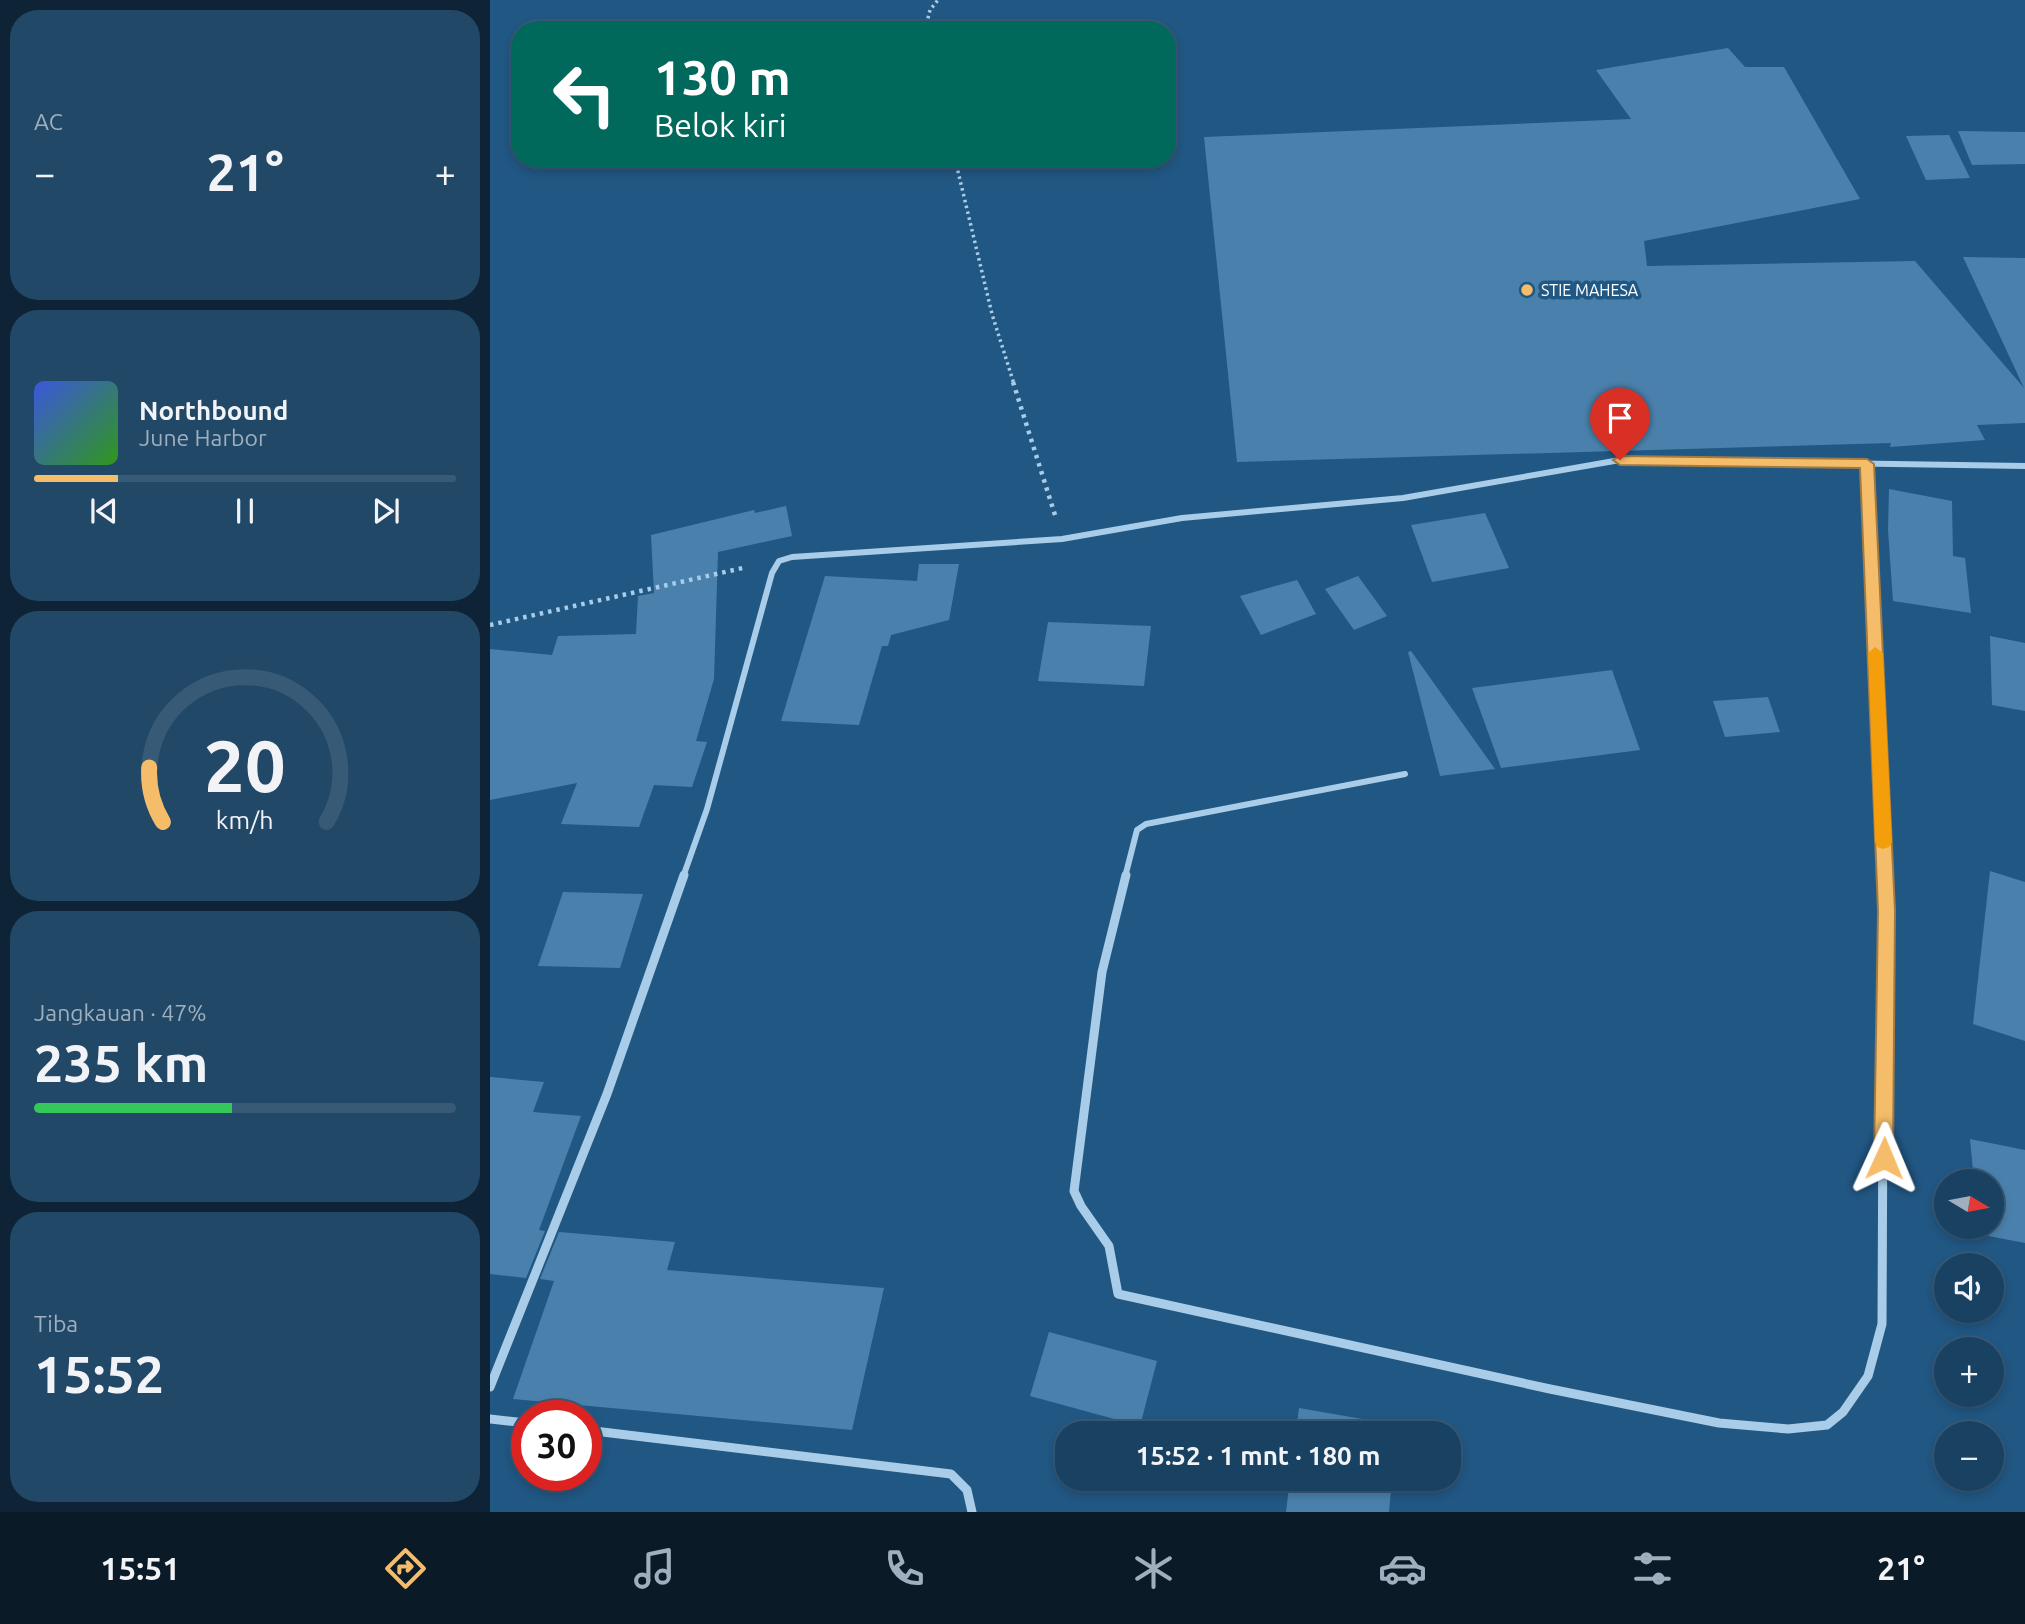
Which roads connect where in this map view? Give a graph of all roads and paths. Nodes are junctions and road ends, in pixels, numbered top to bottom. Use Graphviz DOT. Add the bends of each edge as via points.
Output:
graph roads {
  1 [pos="938,0"];
  2 [pos="927,21"];
  3 [pos="958,168"];
  4 [pos="1867,464"];
  5 [pos="2025,466"];
  6 [pos="1062,538"];
  7 [pos="779,561"];
  8 [pos="490,625"];
  9 [pos="1405,774"];
  10 [pos="490,1387"];
  11 [pos="490,1419"];
  12 [pos="511,1421"];
  13 [pos="602,1432"];
  14 [pos="972,1512"];
  1 -- 2 [label="path"];
  3 -- 6 [label="path" via="992,314"];
  4 -- 5 [label="street"];
  4 -- 6 [label="street" via="1620,460 1403,498 1195,517"];
  4 -- 9 [label="street" via="1886,911 1882,1324 1868,1376 1843,1412 1827,1425 1788,1429 1719,1423 1118,1294 1113,1286 1110,1247 1079,1206 1074,1191 1102,972 1137,830 1146,824"];
  6 -- 7 [label="street" via="792,556"];
  7 -- 8 [label="path"];
  7 -- 10 [label="street" via="707,809 644,990"];
  11 -- 12 [label="street"];
  13 -- 14 [label="street" via="951,1474 962,1480"];
}
